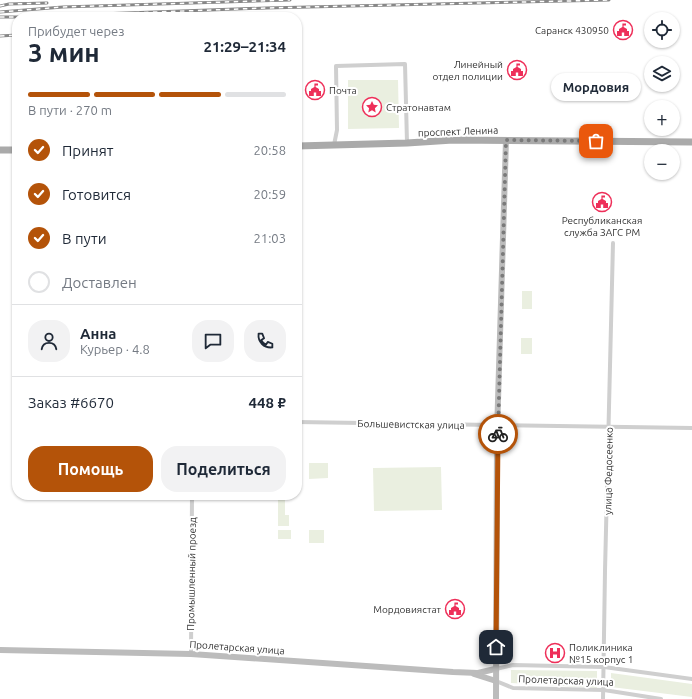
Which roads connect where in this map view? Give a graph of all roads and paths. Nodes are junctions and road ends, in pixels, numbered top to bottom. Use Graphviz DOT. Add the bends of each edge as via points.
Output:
graph roads {
  1 [pos="506,140"];
  2 [pos="692,142"];
  3 [pos="407,143"];
  4 [pos="334,145"];
  5 [pos="302,146"];
  6 [pos="0,150"];
  7 [pos="12,150"];
  8 [pos="613,244"];
  9 [pos="302,422"];
  10 [pos="498,425"];
  11 [pos="609,426"];
  12 [pos="692,428"];
  13 [pos="192,500"];
  14 [pos="0,650"];
  15 [pos="190,654"];
  16 [pos="604,667"];
  17 [pos="496,668"];
  18 [pos="473,673"];
  19 [pos="692,679"];
  20 [pos="496,681"];
  21 [pos="604,690"];
  22 [pos="496,699"];
  23 [pos="604,699"];
  24 [pos="661,699"];
  1 -- 2 [label="main road, проспект Ленина"];
  1 -- 3 [label="main road, проспект Ленина"];
  1 -- 10 [label="main road"];
  3 -- 4 [label="main road, проспект Ленина"];
  3 -- 4 [label="street" via="404,64 336,66 337,130"];
  4 -- 5 [label="main road, проспект Ленина"];
  6 -- 7 [label="main road"];
  8 -- 11 [label="street, улица Федосеенко"];
  9 -- 10 [label="street, Большевистская улица"];
  10 -- 11 [label="street, Большевистская улица"];
  10 -- 17 [label="main road"];
  11 -- 12 [label="street, Большевистская улица"];
  11 -- 16 [label="street, улица Федосеенко"];
  13 -- 15 [label="street, Промышленный проезд"];
  14 -- 15 [label="main road, Пролетарская улица"];
  15 -- 18 [label="main road, Пролетарская улица"];
  16 -- 17 [label="street, Пролетарская улица" via="513,665"];
  16 -- 19 [label="street, Пролетарская улица"];
  16 -- 21 [label="street, улица Федосеенко"];
  17 -- 18 [label="main road, Пролетарская улица"];
  17 -- 20 [label="main road"];
  18 -- 20 [label="main road, Пролетарская улица"];
  20 -- 21 [label="street, Пролетарская улица" via="513,688"];
  20 -- 22 [label="main road"];
  21 -- 23 [label="street, улица Федосеенко"];
  21 -- 24 [label="street, Пролетарская улица"];
}
